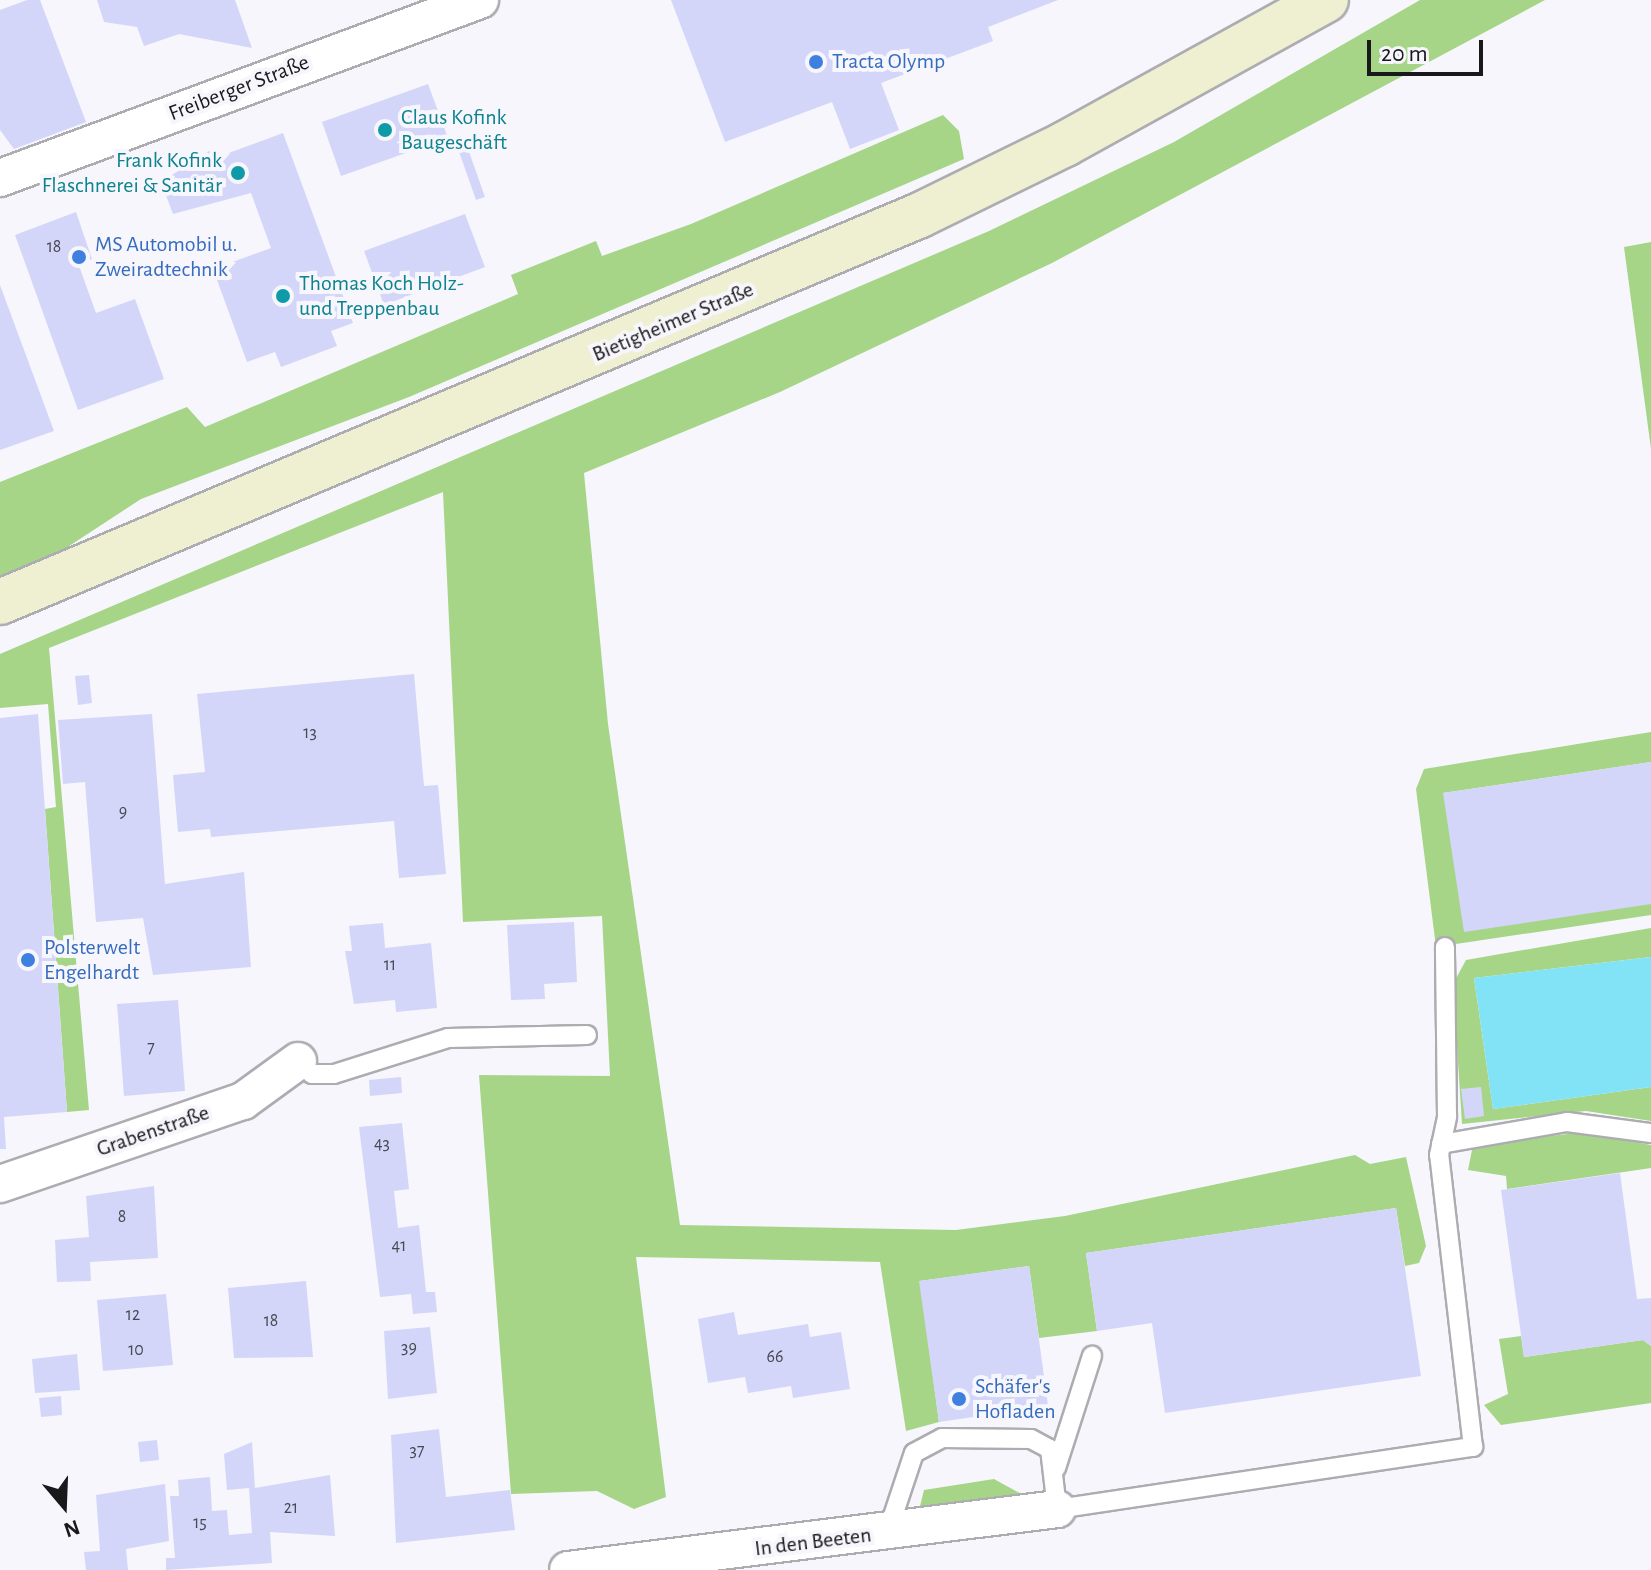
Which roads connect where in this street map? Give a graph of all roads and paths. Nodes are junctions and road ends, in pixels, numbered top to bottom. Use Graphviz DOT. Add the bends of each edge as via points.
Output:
graph roads {
  1 [pos="480,0"];
  2 [pos="1326,0"];
  3 [pos="0,178"];
  4 [pos="0,602"];
  5 [pos="1445,947"];
  6 [pos="587,1035"];
  7 [pos="298,1061"];
  8 [pos="1651,1133"];
  9 [pos="1441,1144"];
  10 [pos="0,1184"];
  11 [pos="1092,1356"];
  12 [pos="1056,1468"];
  13 [pos="1057,1509"];
  14 [pos="887,1534"];
  15 [pos="568,1570"];
  1 -- 3 [label="street, Freiberger Straße"];
  2 -- 4 [label="main road, Bietigheimer Straße" via="1065,144 918,216"];
  5 -- 9 [label="lane"];
  6 -- 7 [label="lane" via="448,1038 334,1074 312,1074"];
  7 -- 10 [label="street, Grabenstraße" via="243,1101"];
  8 -- 9 [label="lane" via="1590,1121"];
  9 -- 13 [label="lane" via="1473,1447"];
  11 -- 12 [label="lane"];
  12 -- 13 [label="lane"];
  12 -- 14 [label="lane" via="1050,1449 1031,1439 942,1438 914,1453"];
  13 -- 14 [label="street, In den Beeten"];
  14 -- 15 [label="street, In den Beeten"];
}
